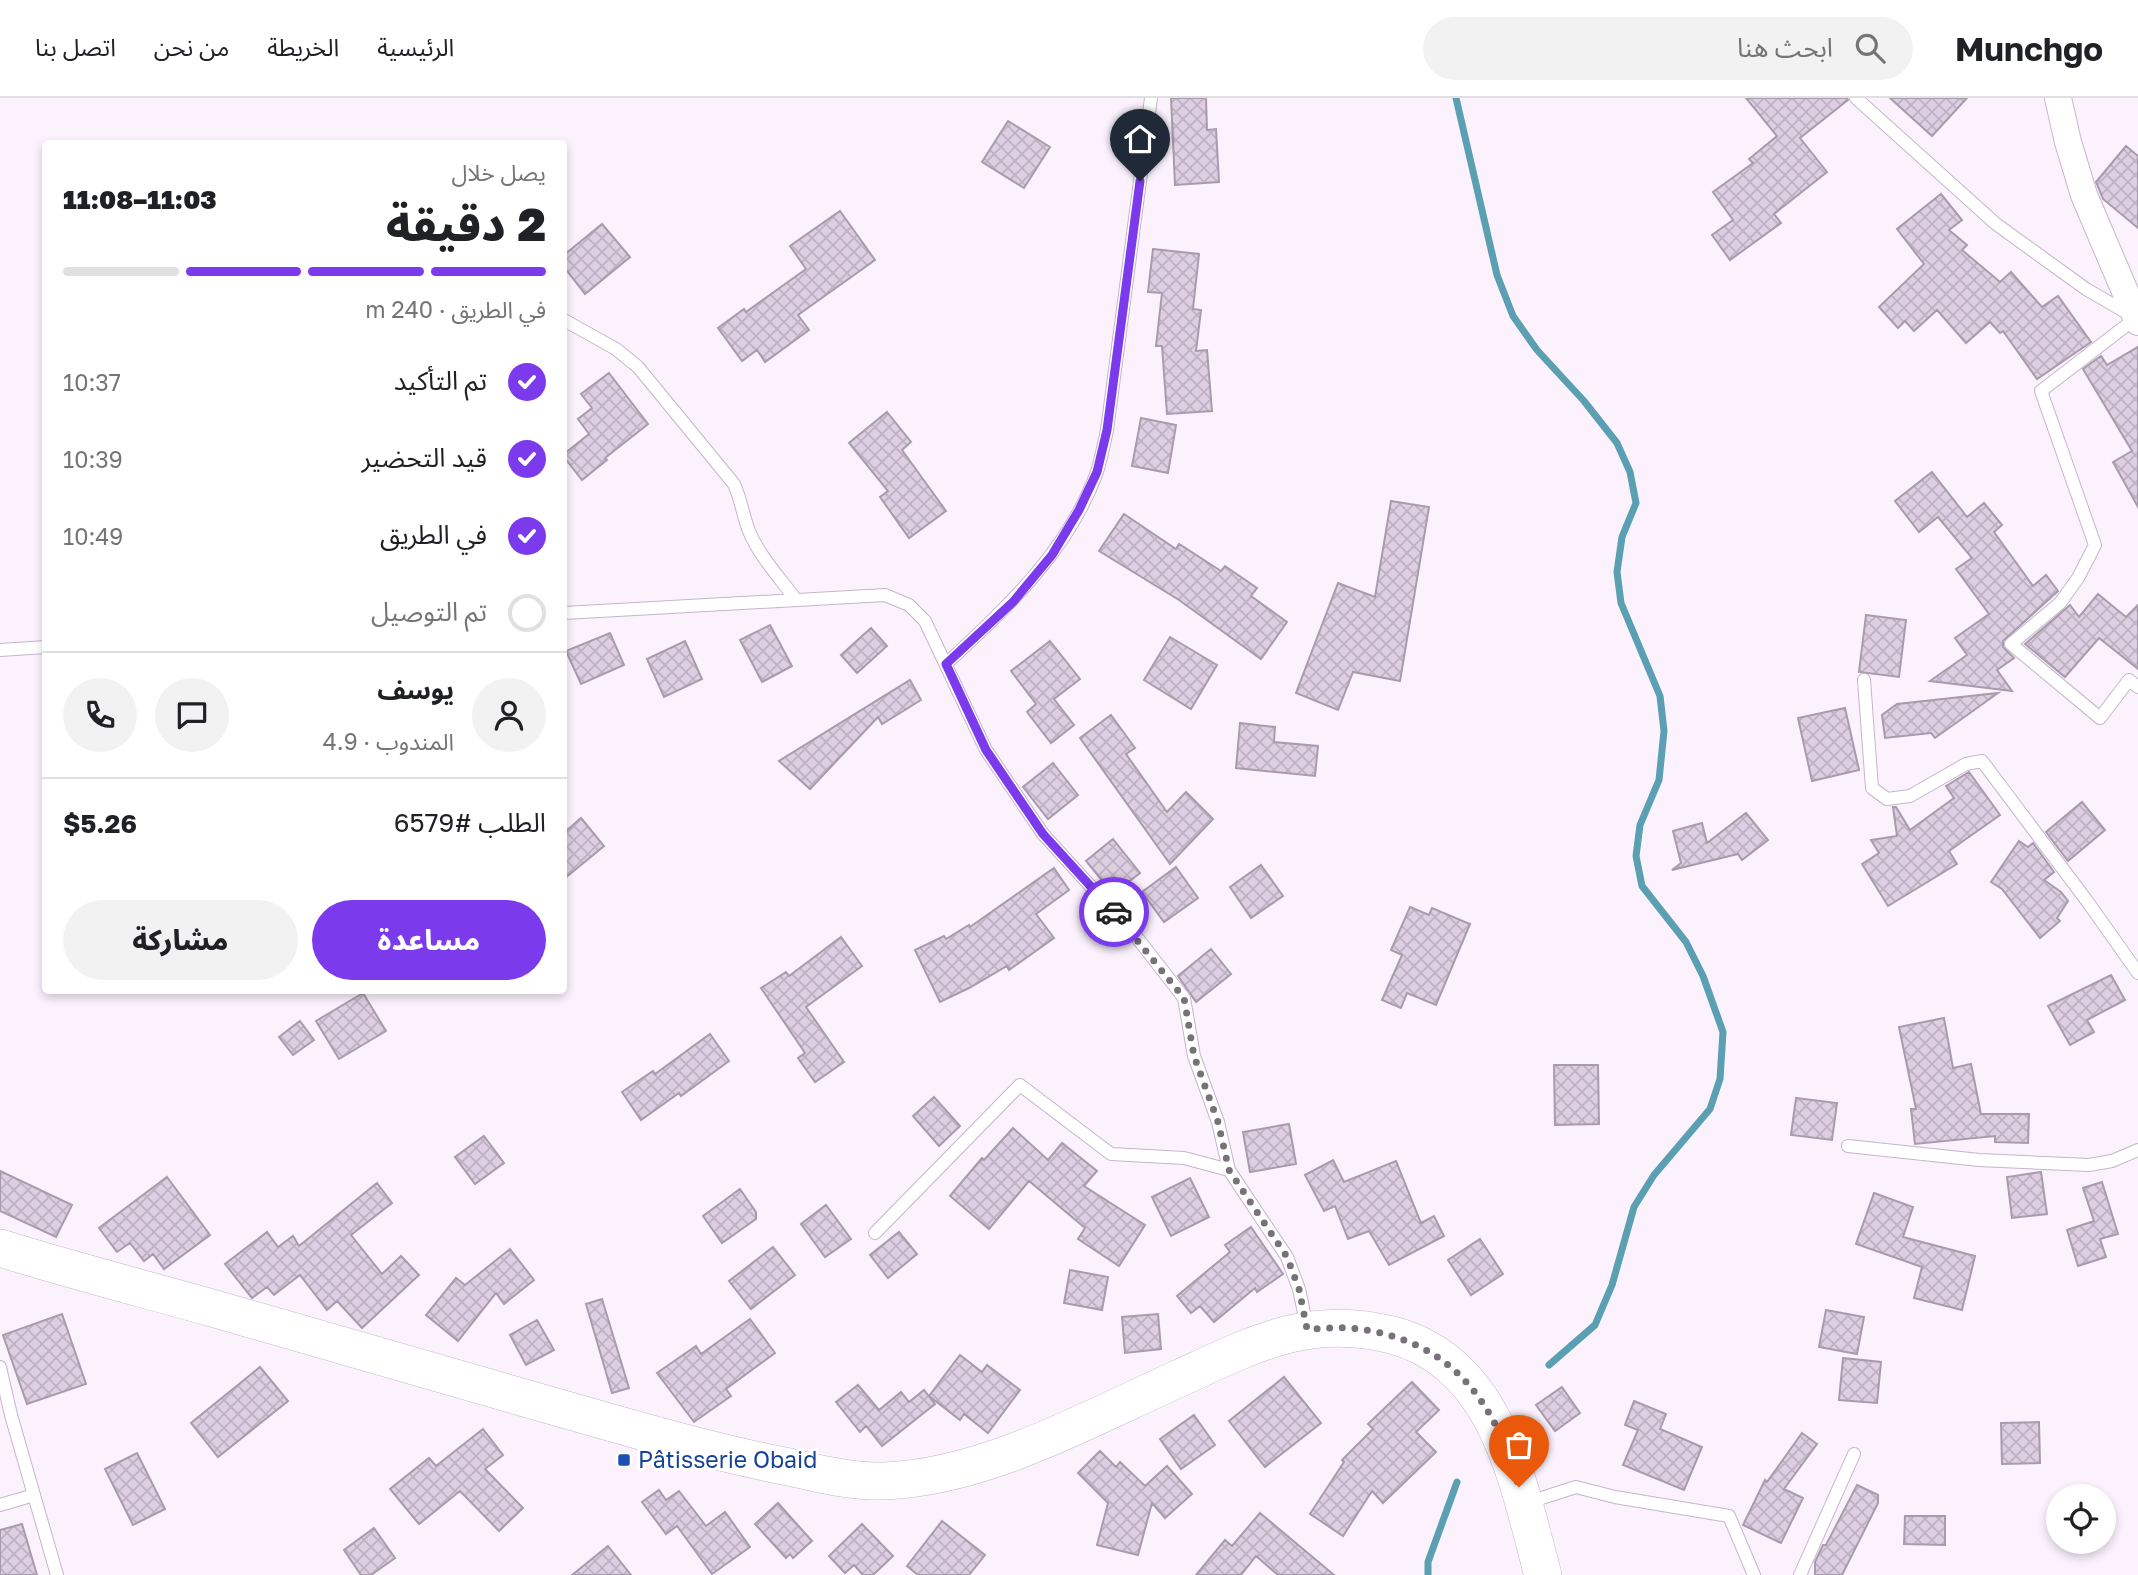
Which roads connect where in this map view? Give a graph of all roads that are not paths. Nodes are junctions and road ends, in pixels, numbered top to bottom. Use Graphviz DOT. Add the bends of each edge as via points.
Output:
graph roads {
  1 [pos="1151,98"];
  2 [pos="1856,98"];
  3 [pos="2058,98"];
  4 [pos="2137,321"];
  5 [pos="567,322"];
  6 [pos="796,600"];
  7 [pos="567,613"];
  8 [pos="42,648"];
  9 [pos="0,650"];
  10 [pos="946,664"];
  11 [pos="1864,680"];
  12 [pos="2138,687"];
  13 [pos="2138,973"];
  14 [pos="1848,1146"];
  15 [pos="2138,1150"];
  16 [pos="1229,1170"];
  17 [pos="875,1233"];
  18 [pos="0,1248"];
  19 [pos="1307,1329"];
  20 [pos="0,1367"];
  21 [pos="6,1417"];
  22 [pos="1854,1454"];
  23 [pos="34,1495"];
  24 [pos="1524,1504"];
  25 [pos="0,1505"];
  26 [pos="57,1575"];
  27 [pos="1543,1575"];
  28 [pos="1754,1575"];
  29 [pos="1800,1575"];
  1 -- 10 [label="lane" via="1107,430 1097,472 1052,555 1013,602"];
  2 -- 4 [label="lane" via="1996,224"];
  3 -- 4 [label="street" via="2084,195"];
  4 -- 12 [label="lane" via="2041,391 2095,545 2060,603 2011,644 2100,718 2129,680"];
  5 -- 6 [label="lane" via="638,367 734,484 750,531"];
  6 -- 7 [label="lane"];
  6 -- 10 [label="lane" via="884,595 897,600 925,621"];
  8 -- 9 [label="lane"];
  10 -- 16 [label="lane" via="986,750 1043,834 1135,935 1184,998 1194,1056"];
  11 -- 13 [label="lane" via="1872,788 1887,799 1910,796 1966,764 1982,761"];
  14 -- 15 [label="lane" via="1979,1160 2089,1165"];
  16 -- 17 [label="lane" via="1184,1158 1111,1154 1020,1085"];
  16 -- 19 [label="lane" via="1287,1257"];
  18 -- 19 [label="street" via="621,1426 848,1479 884,1481 971,1467 1019,1450 1252,1344"];
  19 -- 24 [label="street" via="1350,1328 1395,1336 1435,1353 1469,1382 1494,1419"];
  20 -- 21 [label="lane"];
  21 -- 23 [label="lane"];
  22 -- 29 [label="lane"];
  23 -- 25 [label="lane"];
  23 -- 26 [label="lane"];
  24 -- 27 [label="street"];
  24 -- 28 [label="lane" via="1576,1487 1730,1517"];
}
